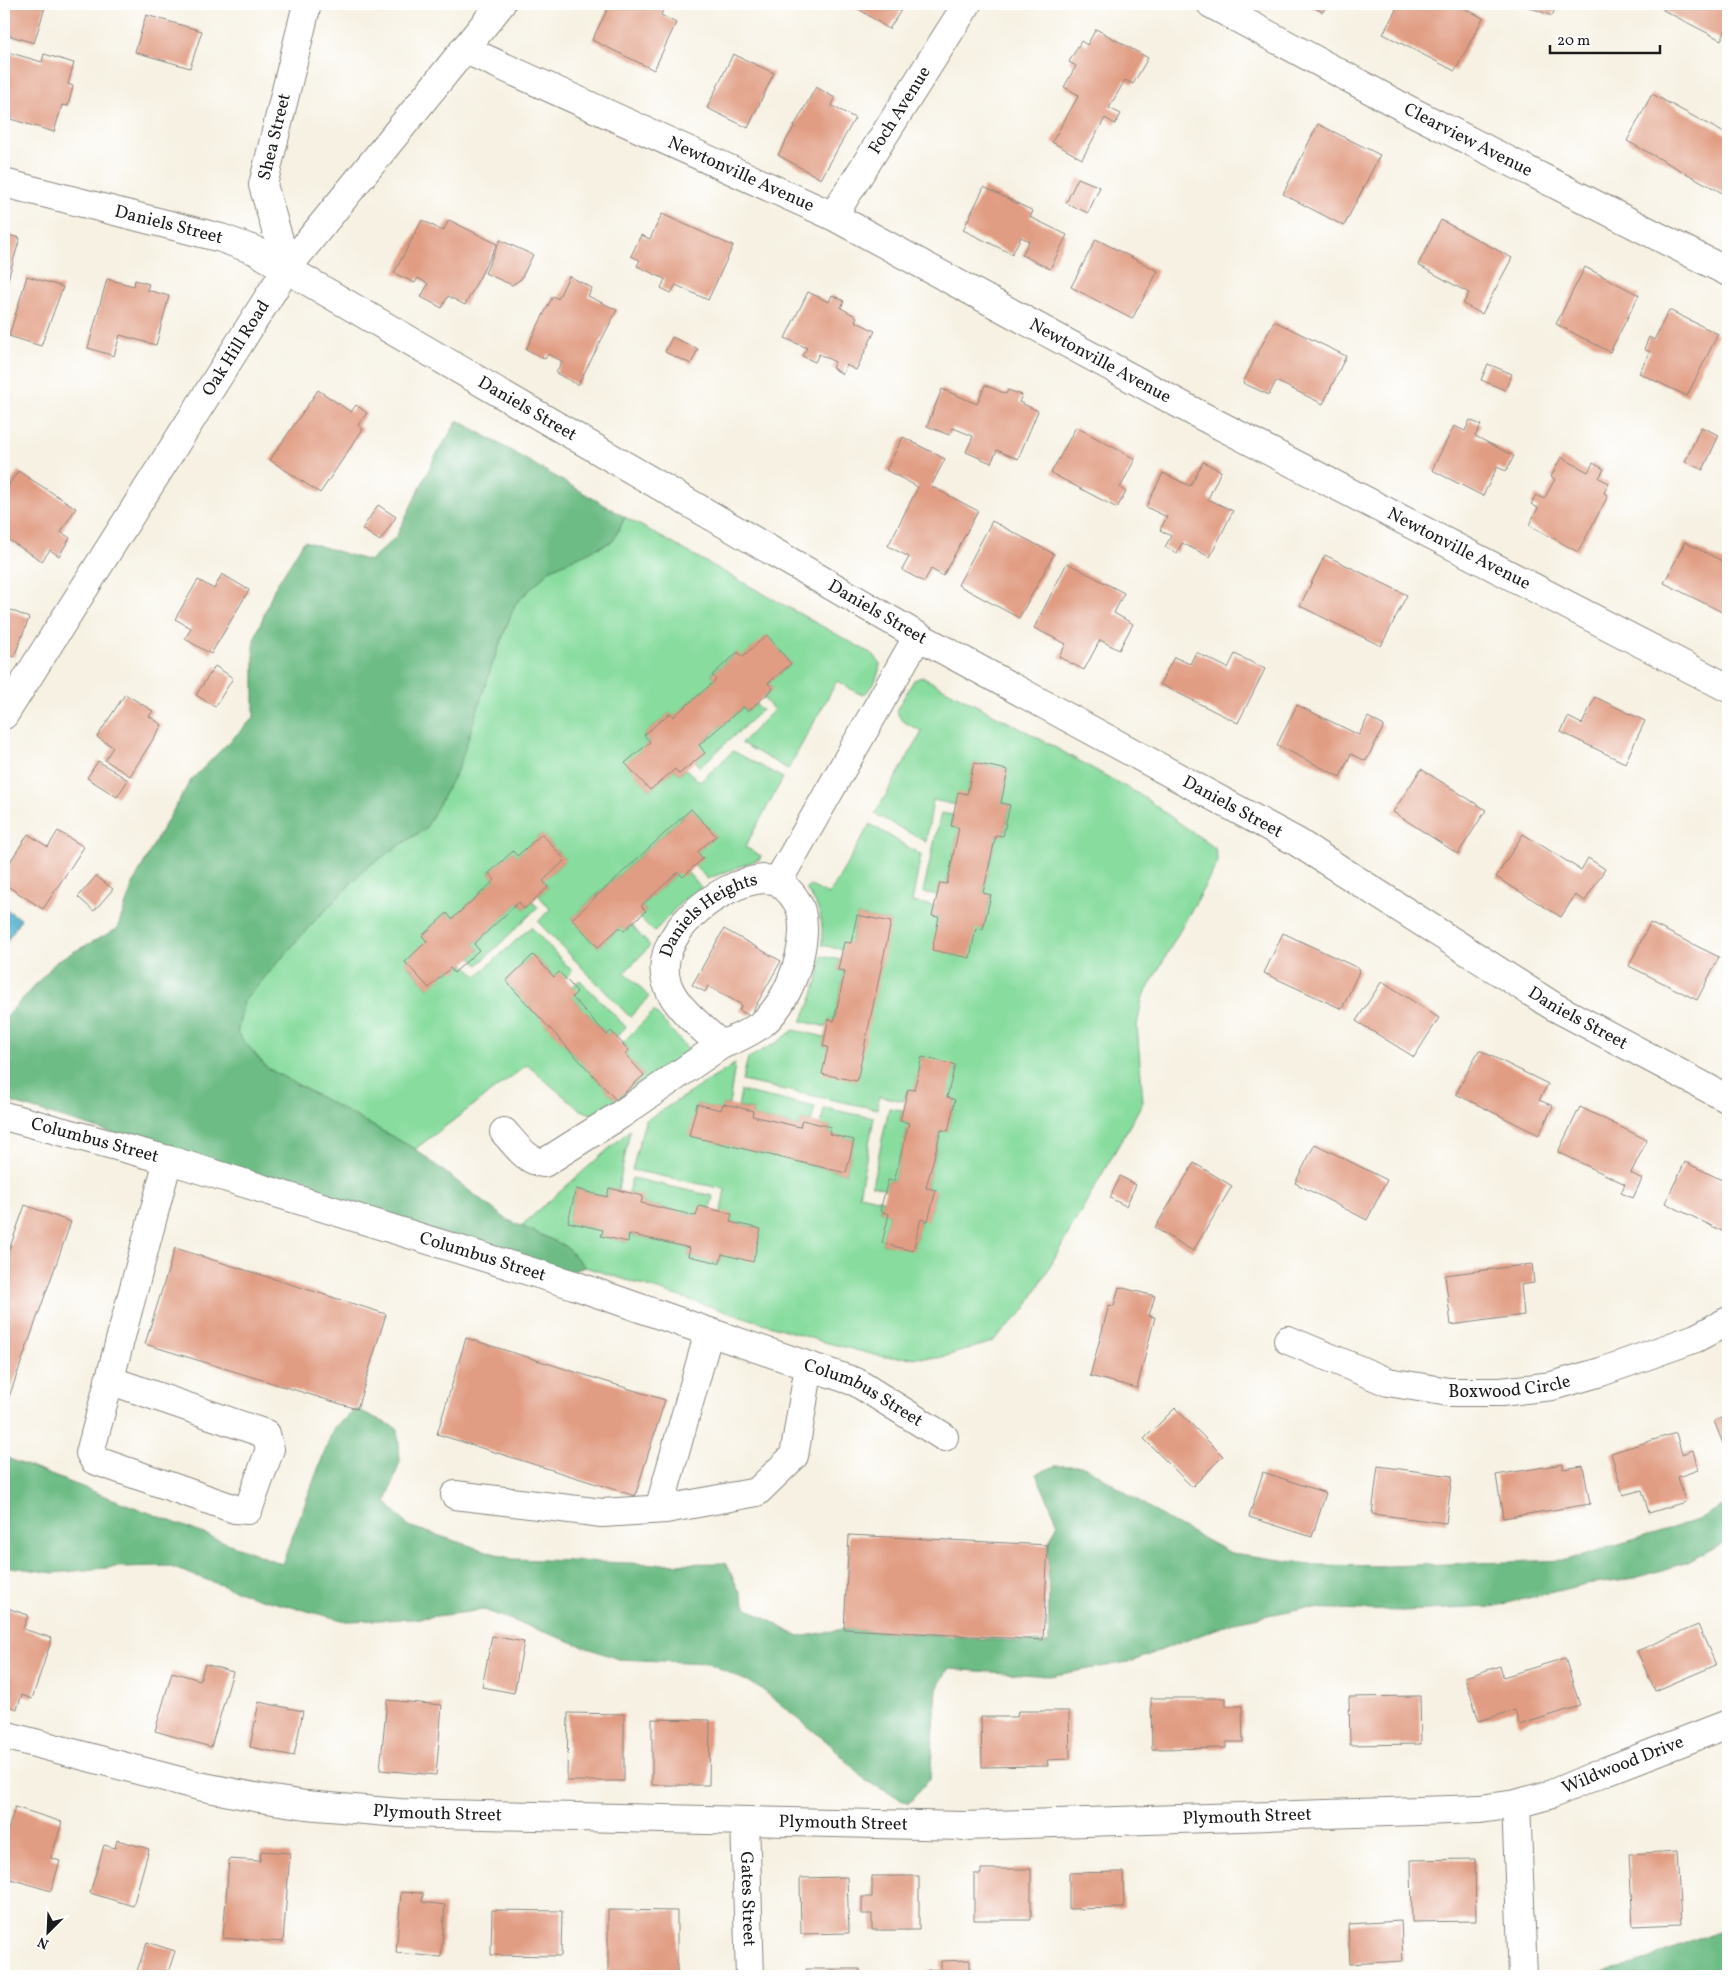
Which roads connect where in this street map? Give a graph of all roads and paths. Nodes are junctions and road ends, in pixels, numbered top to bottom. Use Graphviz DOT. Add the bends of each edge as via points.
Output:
graph roads {
  1 [pos="307,4"];
  2 [pos="501,4"];
  3 [pos="967,4"];
  4 [pos="1211,4"];
  5 [pos="464,49"];
  6 [pos="4,183"];
  7 [pos="833,216"];
  8 [pos="286,268"];
  9 [pos="1728,272"];
  10 [pos="918,636"];
  11 [pos="1728,688"];
  12 [pos="4,715"];
  13 [pos="778,880"];
  14 [pos="721,1045"];
  15 [pos="1728,1099"];
  16 [pos="4,1116"];
  17 [pos="504,1132"];
  18 [pos="168,1160"];
  19 [pos="1728,1322"];
  20 [pos="709,1332"];
  21 [pos="1288,1340"];
  22 [pos="809,1366"];
  23 [pos="110,1380"];
  24 [pos="944,1437"];
  25 [pos="454,1495"];
  26 [pos="659,1509"];
  27 [pos="1728,1724"];
  28 [pos="4,1735"];
  29 [pos="1516,1804"];
  30 [pos="745,1821"];
  31 [pos="750,1976"];
  32 [pos="1523,1976"];
  1 -- 8 [label="street, Shea Street" via="263,185"];
  2 -- 5 [label="street, Oak Hill Road"];
  3 -- 7 [label="street, Foch Avenue"];
  4 -- 9 [label="street, Clearview Avenue" via="1399,105"];
  5 -- 7 [label="street, Newtonville Avenue"];
  5 -- 8 [label="street, Oak Hill Road"];
  6 -- 8 [label="street, Daniels Street" via="221,238 254,250"];
  7 -- 11 [label="street, Newtonville Avenue" via="1196,413"];
  8 -- 10 [label="street, Daniels Street"];
  8 -- 12 [label="street, Oak Hill Road"];
  10 -- 13 [label="street, Daniels Heights"];
  10 -- 15 [label="street, Daniels Street" via="1298,842 1553,1006"];
  13 -- 14 [label="street, Daniels Heights" via="792,894 801,910 801,950 794,972 786,992 760,1026"];
  13 -- 14 [label="street, Daniels Heights" via="750,882 712,899 685,923 667,952 663,967 668,986 680,1005"];
  14 -- 17 [label="street" via="544,1163 527,1158"];
  16 -- 18 [label="street, Columbus Street"];
  18 -- 20 [label="street, Columbus Street" via="565,1282"];
  18 -- 23 [label="street"];
  19 -- 21 [label="street, Boxwood Circle" via="1696,1338 1602,1372 1552,1386 1501,1392 1449,1392 1388,1382"];
  20 -- 22 [label="street, Columbus Street"];
  20 -- 26 [label="street"];
  22 -- 24 [label="street, Columbus Street" via="856,1382"];
  22 -- 26 [label="street" via="794,1456 757,1492"];
  23 -- 23 [label="street" via="90,1453 94,1460 234,1509 248,1510 270,1449 266,1434"];
  25 -- 26 [label="street" via="602,1513"];
  27 -- 29 [label="street, Wildwood Drive" via="1552,1794"];
  28 -- 30 [label="street, Plymouth Street" via="199,1786 306,1805 400,1813"];
  29 -- 30 [label="street, Plymouth Street" via="1480,1809 964,1826"];
  29 -- 32 [label="street"];
  30 -- 31 [label="street, Gates Street"];
}
